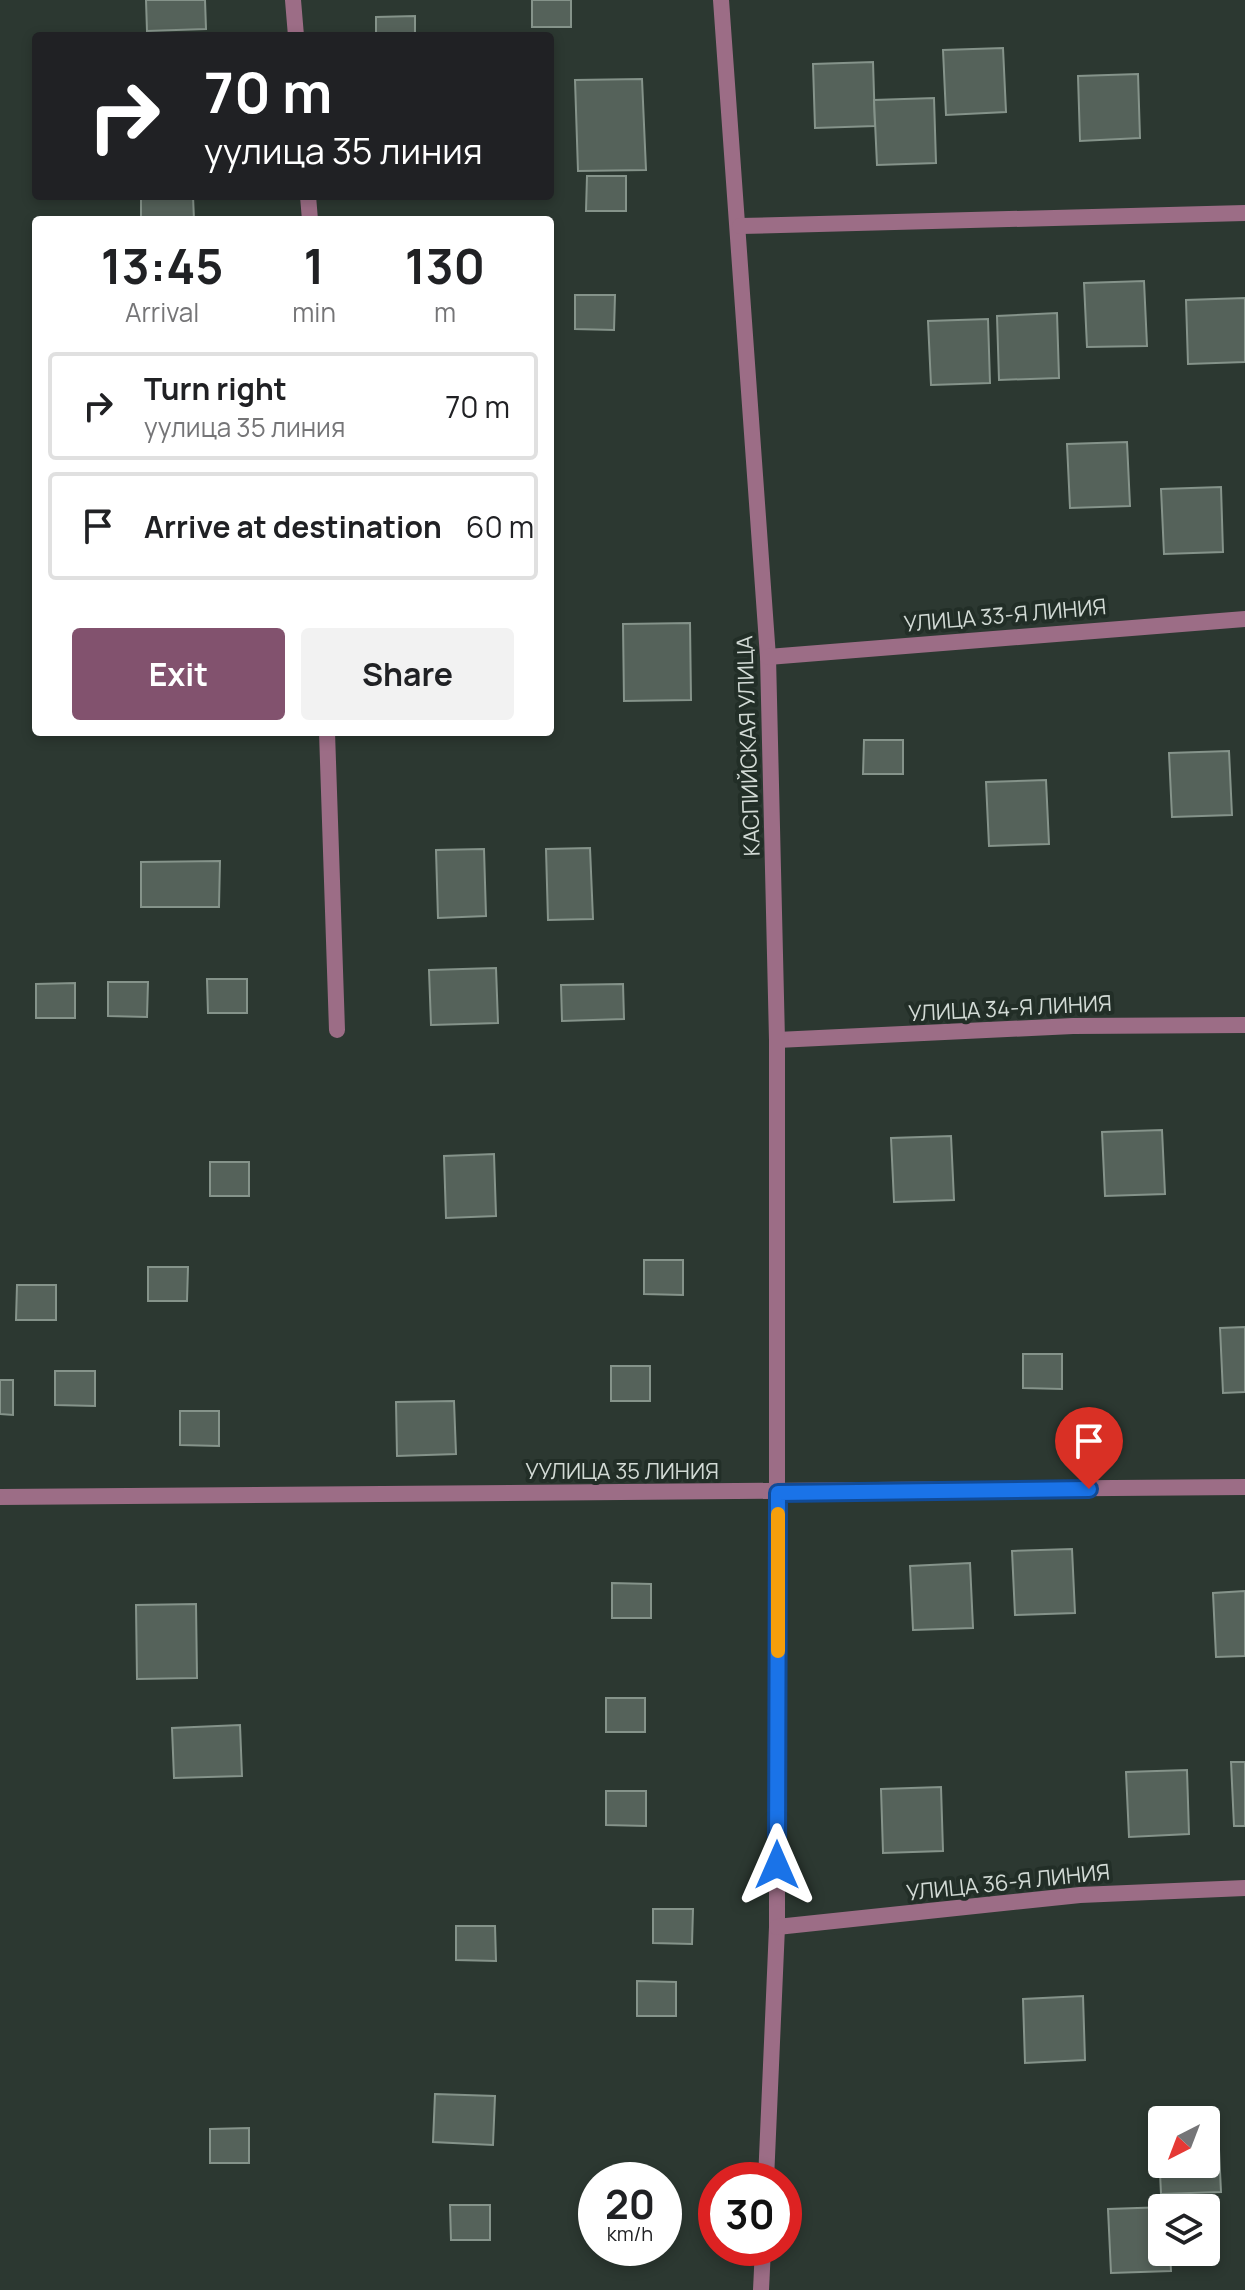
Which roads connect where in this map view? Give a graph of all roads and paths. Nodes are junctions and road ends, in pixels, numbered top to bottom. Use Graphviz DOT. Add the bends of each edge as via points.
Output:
graph roads {
  1 [pos="293,0"];
  2 [pos="721,0"];
  3 [pos="296,32"];
  4 [pos="1245,213"];
  5 [pos="740,226"];
  6 [pos="1245,619"];
  7 [pos="768,657"];
  8 [pos="327,736"];
  9 [pos="1245,1025"];
  10 [pos="337,1030"];
  11 [pos="777,1040"];
  12 [pos="1245,1487"];
  13 [pos="778,1493"];
  14 [pos="0,1497"];
  15 [pos="1245,1888"];
  16 [pos="777,1927"];
  17 [pos="767,2162"];
  18 [pos="762,2266"];
  19 [pos="761,2290"];
  1 -- 3 [label="street"];
  2 -- 5 [label="street, КАСПИЙСКАЯ УЛИЦА"];
  4 -- 5 [label="street"];
  5 -- 7 [label="street, КАСПИЙСКАЯ УЛИЦА"];
  6 -- 7 [label="street, УЛИЦА 33-Я ЛИНИЯ"];
  7 -- 11 [label="street, КАСПИЙСКАЯ УЛИЦА"];
  8 -- 10 [label="street"];
  9 -- 11 [label="street, УЛИЦА 34-Я ЛИНИЯ" via="1073,1026"];
  11 -- 13 [label="street, КАСПИЙСКАЯ УЛИЦА"];
  12 -- 13 [label="street, УУЛИЦА 35 ЛИНИЯ"];
  13 -- 14 [label="street, УУЛИЦА 35 ЛИНИЯ"];
  13 -- 16 [label="street, КАСПИЙСКАЯ УЛИЦА"];
  15 -- 16 [label="street, УЛИЦА 36-Я ЛИНИЯ" via="1080,1895"];
  16 -- 17 [label="street, КАСПИЙСКАЯ УЛИЦА"];
  18 -- 19 [label="street"];
}
